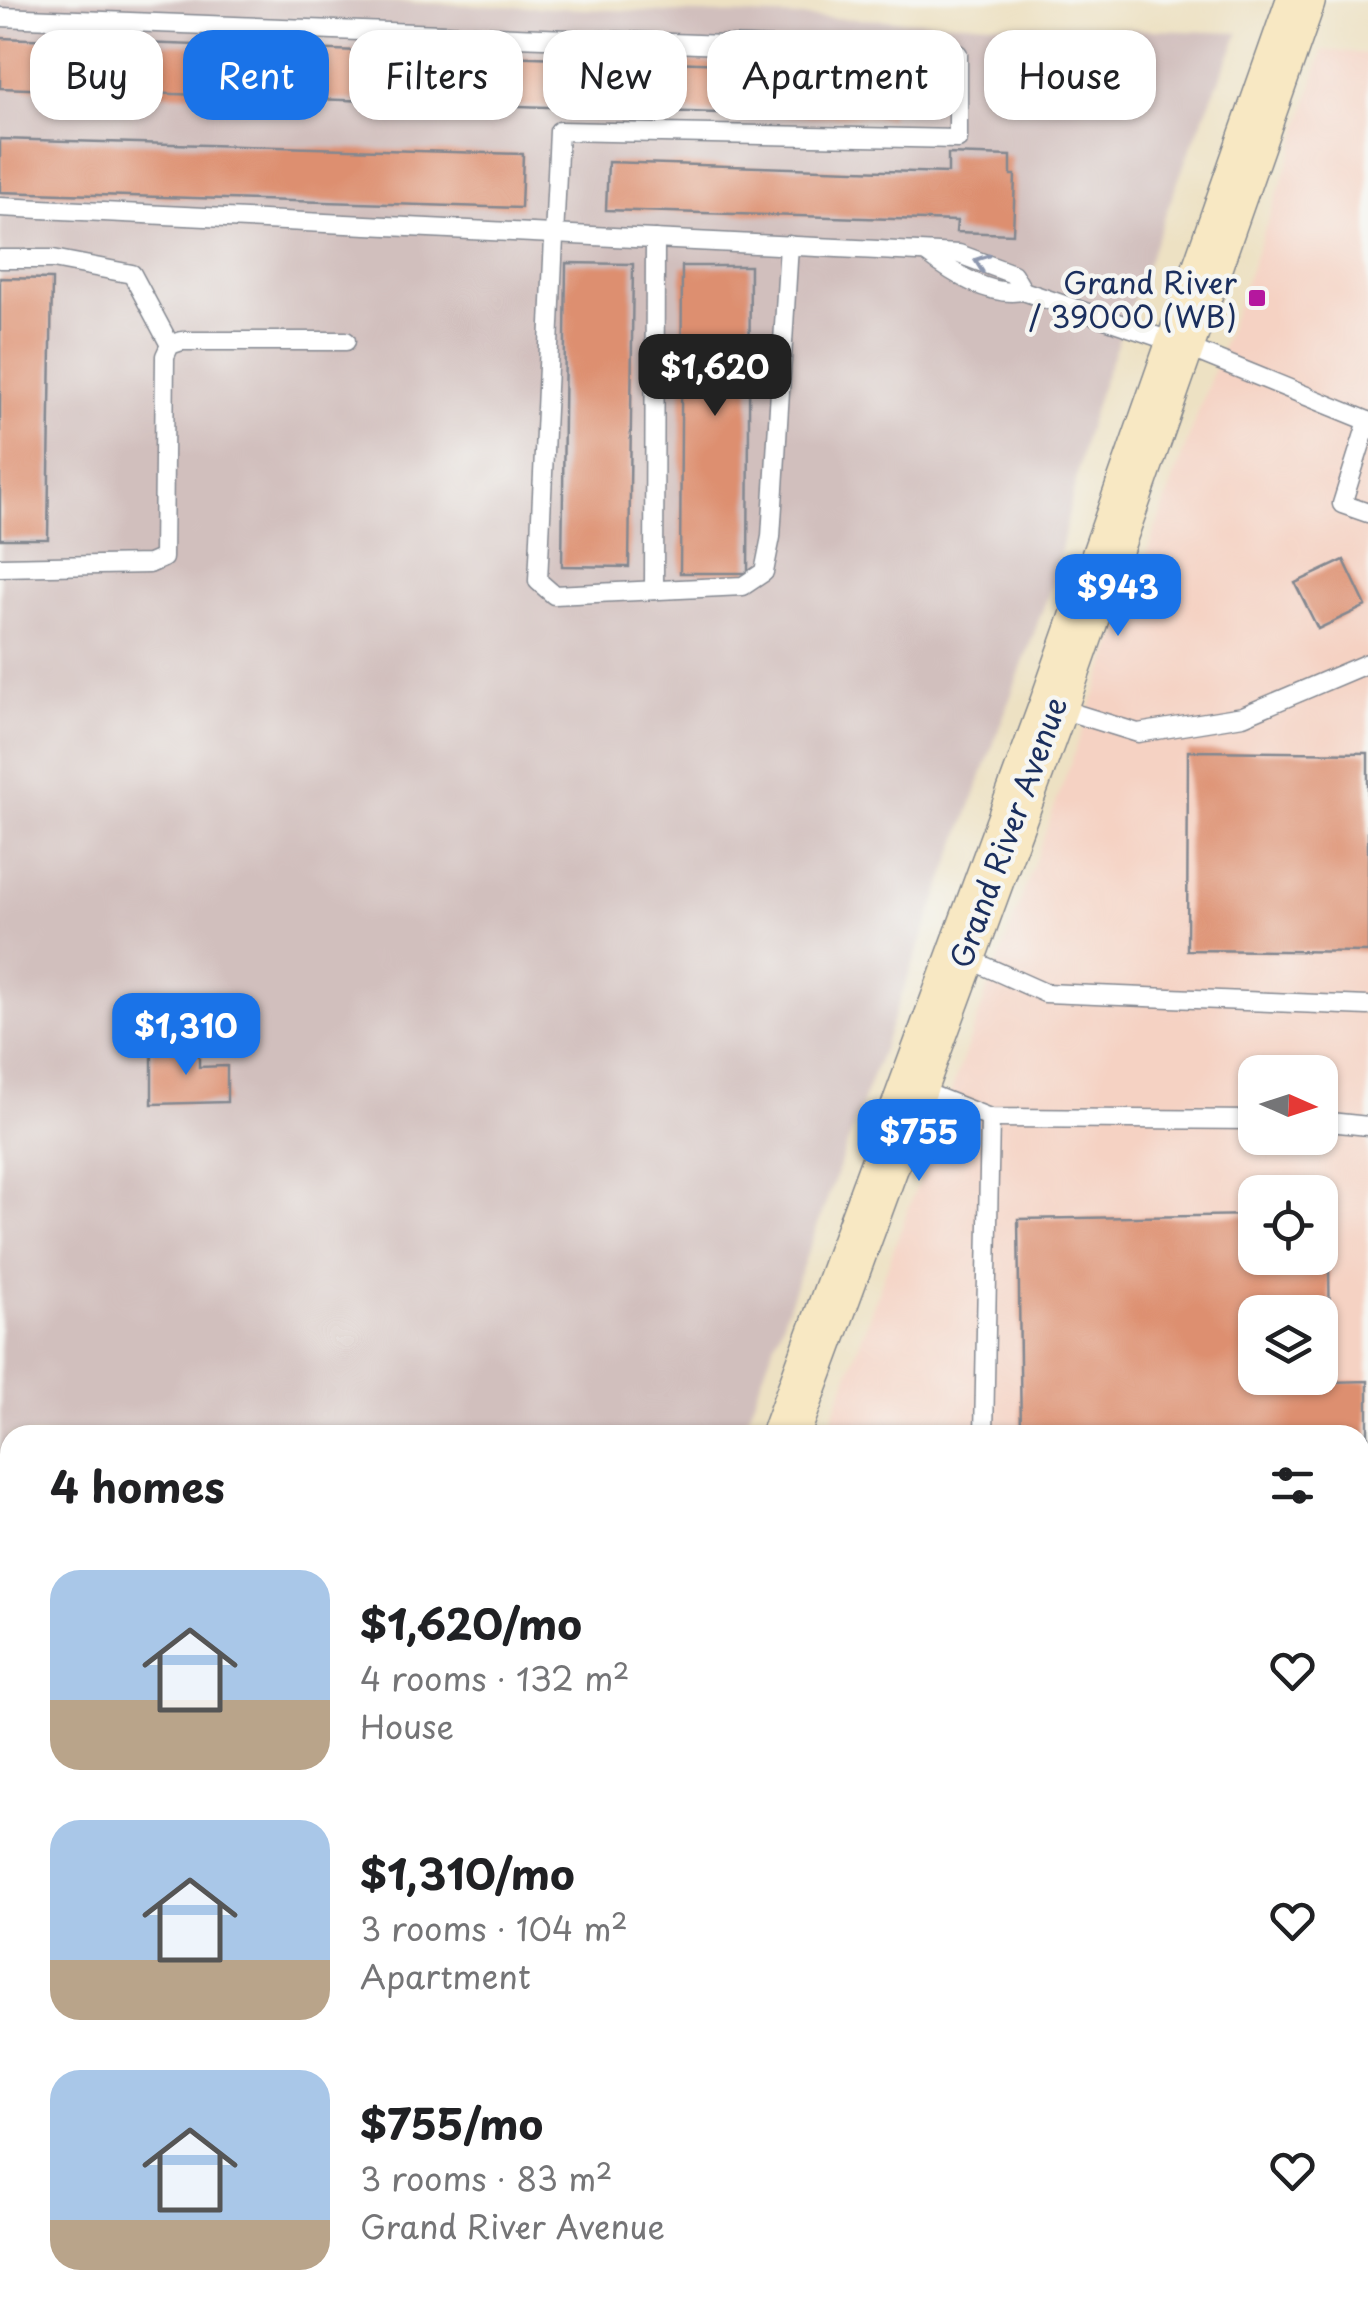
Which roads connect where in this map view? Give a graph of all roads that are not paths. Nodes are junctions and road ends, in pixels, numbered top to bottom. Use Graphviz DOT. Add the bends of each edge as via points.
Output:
graph roads {
  1 [pos="1301,0"];
  2 [pos="0,17"];
  3 [pos="0,207"];
  4 [pos="552,234"];
  5 [pos="655,238"];
  6 [pos="790,245"];
  7 [pos="0,259"];
  8 [pos="346,341"];
  9 [pos="1179,344"];
  10 [pos="170,345"];
  11 [pos="1368,421"];
  12 [pos="1368,513"];
  13 [pos="0,567"];
  14 [pos="654,590"];
  15 [pos="1368,662"];
  16 [pos="1053,707"];
  17 [pos="962,956"];
  18 [pos="1368,1006"];
  19 [pos="913,1088"];
  20 [pos="990,1118"];
  21 [pos="1238,1120"];
  22 [pos="1338,1122"];
  23 [pos="1368,1126"];
  24 [pos="789,1425"];
  25 [pos="984,1425"];
  1 -- 9 [label="main road, Grand River Avenue"];
  2 -- 4 [label="lane" via="958,54 958,139 559,131"];
  3 -- 4 [label="lane"];
  4 -- 5 [label="lane"];
  4 -- 14 [label="lane" via="538,581 554,595"];
  5 -- 6 [label="lane"];
  5 -- 14 [label="lane"];
  6 -- 9 [label="lane" via="959,254 1013,274 1023,291"];
  6 -- 14 [label="lane" via="764,572 743,586"];
  7 -- 10 [label="lane" via="132,274"];
  8 -- 10 [label="lane"];
  9 -- 11 [label="lane"];
  9 -- 16 [label="main road, Grand River Avenue"];
  10 -- 13 [label="lane" via="163,558 150,564"];
  11 -- 12 [label="lane" via="1342,504"];
  15 -- 16 [label="lane" via="1243,716 1138,733"];
  16 -- 17 [label="main road, Grand River Avenue"];
  17 -- 18 [label="lane" via="1045,994"];
  17 -- 19 [label="main road, Grand River Avenue"];
  19 -- 20 [label="lane"];
  19 -- 24 [label="main road, Grand River Avenue"];
  20 -- 21 [label="lane"];
  20 -- 25 [label="lane"];
  22 -- 23 [label="lane"];
}
